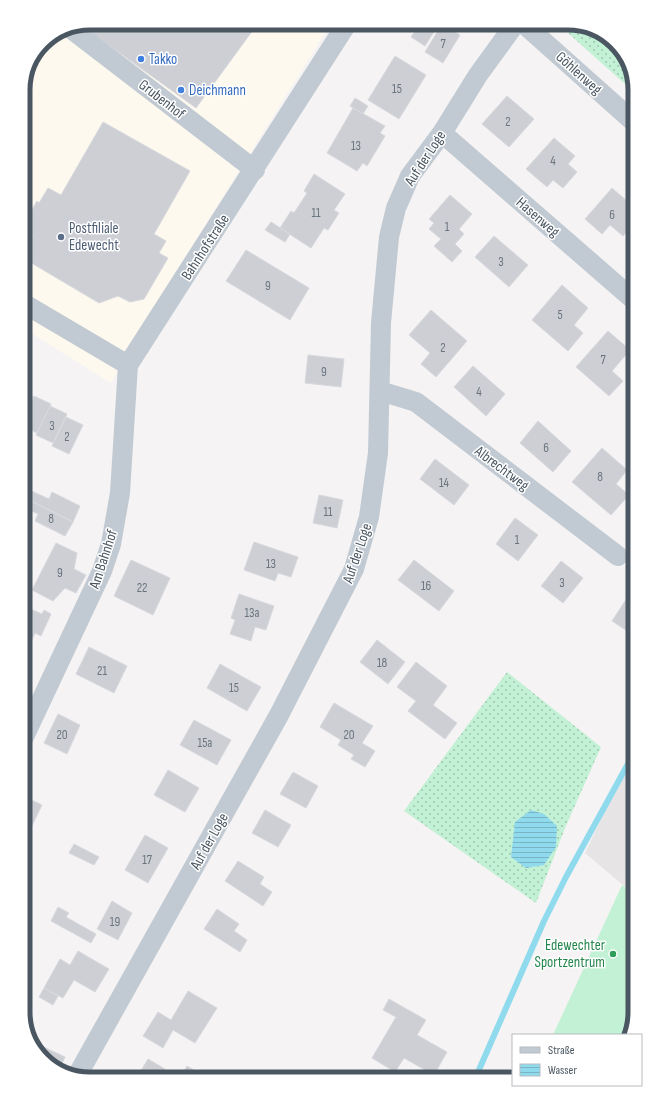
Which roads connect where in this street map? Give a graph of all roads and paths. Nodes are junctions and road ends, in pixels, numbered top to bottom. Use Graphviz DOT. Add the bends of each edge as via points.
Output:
graph roads {
  1 [pos="343,30"];
  2 [pos="511,30"];
  3 [pos="531,30"];
  4 [pos="75,32"];
  5 [pos="628,117"];
  6 [pos="442,133"];
  7 [pos="255,170"];
  8 [pos="628,295"];
  9 [pos="30,307"];
  10 [pos="128,365"];
  11 [pos="380,391"];
  12 [pos="618,556"];
  13 [pos="30,724"];
  14 [pos="80,1071"];
  1 -- 7 [label="street, Bahnhofstraße"];
  2 -- 6 [label="street, Auf der Loge" via="478,75"];
  3 -- 5 [label="street, Göhlenweg"];
  4 -- 7 [label="street, Grubenhof"];
  6 -- 8 [label="street, Hasenweg"];
  6 -- 11 [label="street, Auf der Loge" via="410,176 396,208 388,237 381,323"];
  7 -- 10 [label="street, Bahnhofstraße"];
  9 -- 10 [label="street"];
  10 -- 13 [label="street, Am Bahnhof" via="120,493 110,544 102,571"];
  11 -- 12 [label="street, Albrechtweg" via="416,402"];
  11 -- 14 [label="street, Auf der Loge" via="378,453 369,517 354,569 276,722"];
}
